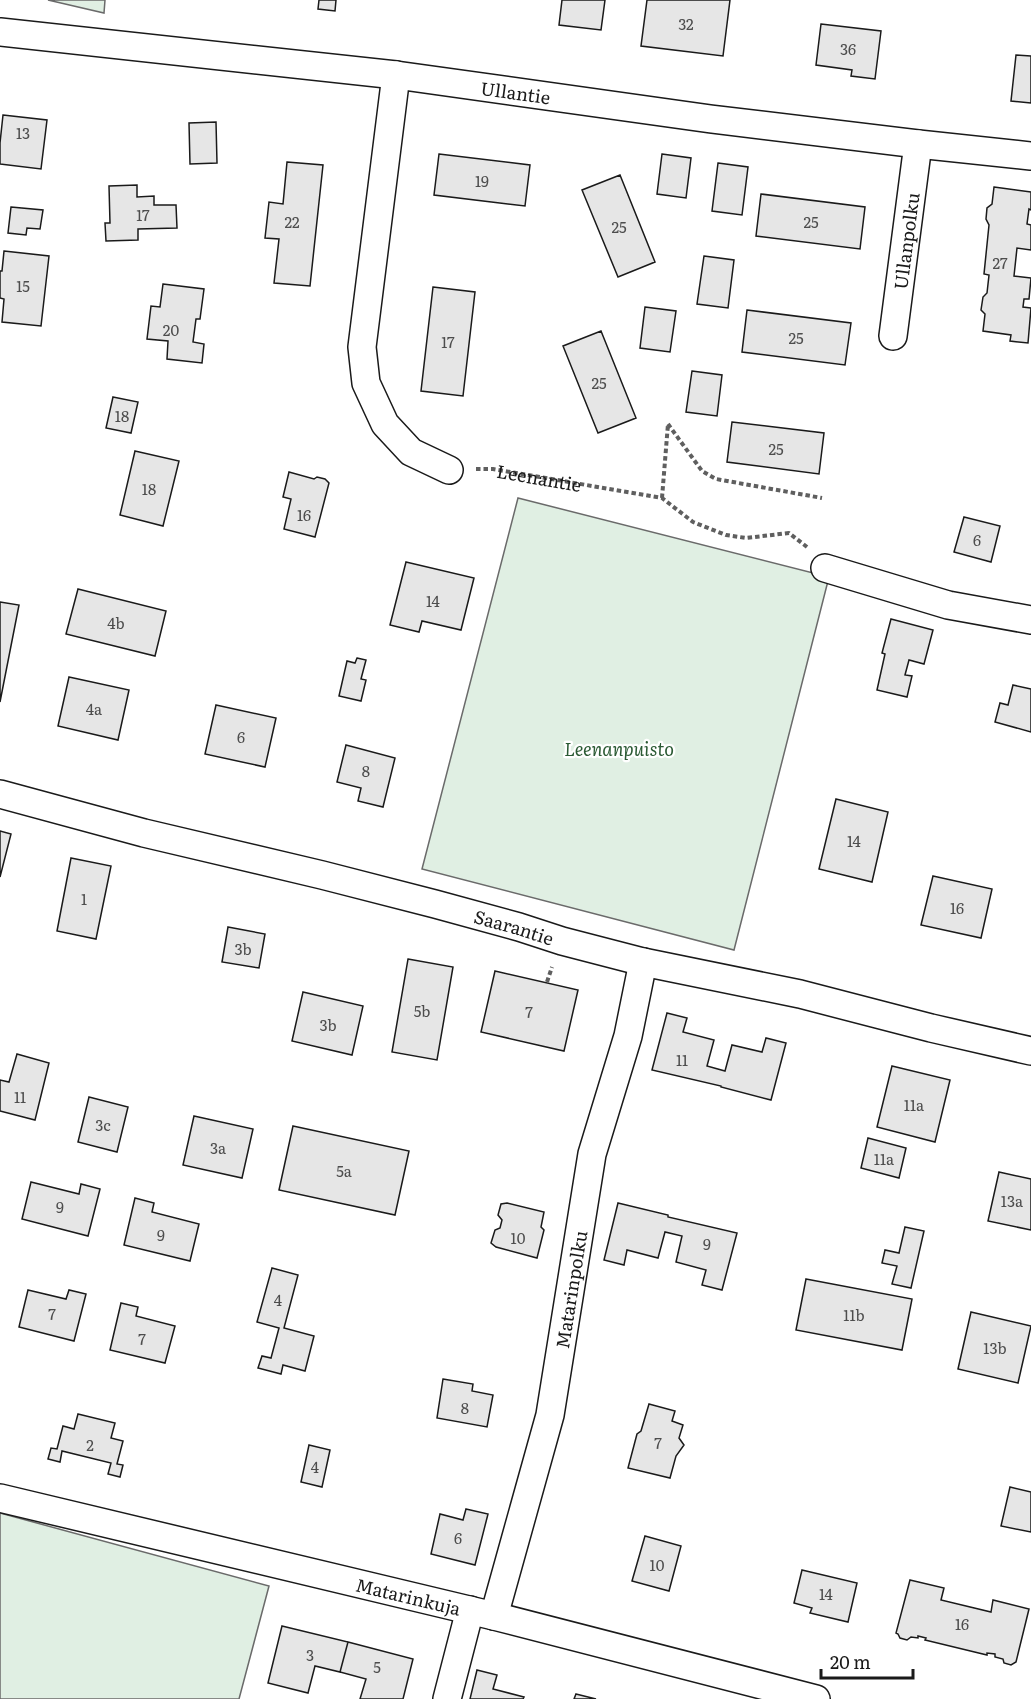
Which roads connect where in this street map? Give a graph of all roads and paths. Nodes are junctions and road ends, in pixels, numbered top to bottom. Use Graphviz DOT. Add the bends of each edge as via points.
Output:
graph roads {
  1 [pos="0,32"];
  2 [pos="396,75"];
  3 [pos="918,144"];
  4 [pos="1031,156"];
  5 [pos="893,336"];
  6 [pos="449,470"];
  7 [pos="662,498"];
  8 [pos="822,498"];
  9 [pos="825,568"];
  10 [pos="1031,620"];
  11 [pos="0,794"];
  12 [pos="643,962"];
  13 [pos="1031,1051"];
  14 [pos="0,1498"];
  15 [pos="482,1613"];
  16 [pos="447,1699"];
  17 [pos="816,1699"];
  1 -- 2 [label="street, Ullantie"];
  2 -- 3 [label="street, Ullantie"];
  2 -- 6 [label="street" via="362,347 366,383 384,424 411,452"];
  3 -- 4 [label="street, Ullantie"];
  3 -- 5 [label="street, Ullanpolku"];
  6 -- 7 [label="path, Leenantie" via="493,469"];
  7 -- 8 [label="path" via="668,424 702,471 716,479"];
  7 -- 9 [label="path, Leenantie" via="693,522 726,535 746,538 789,533"];
  9 -- 10 [label="street" via="948,604"];
  11 -- 12 [label="street, Saarantie" via="435,904"];
  12 -- 13 [label="street, Saarantie" via="800,994"];
  12 -- 15 [label="street, Matarinpolku" via="628,1036 592,1154 550,1415"];
  14 -- 15 [label="street, Matarinkuja"];
  15 -- 16 [label="street, Matarinpolku"];
  15 -- 17 [label="street, Matarinkuja"];
}
